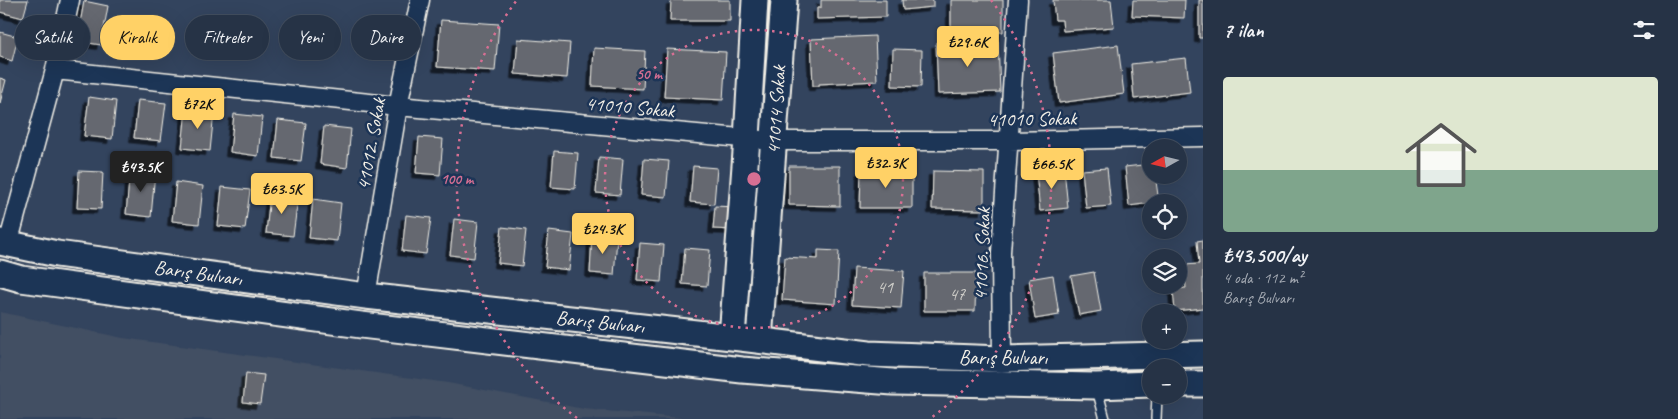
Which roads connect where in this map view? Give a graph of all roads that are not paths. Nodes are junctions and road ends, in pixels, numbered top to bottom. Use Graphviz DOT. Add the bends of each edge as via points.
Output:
graph roads {
  1 [pos="70,0"];
  2 [pos="420,0"];
  3 [pos="755,0"];
  4 [pos="784,0"];
  5 [pos="1018,0"];
  6 [pos="55,70"];
  7 [pos="398,106"];
  8 [pos="1203,137"];
  9 [pos="747,139"];
  10 [pos="773,141"];
  11 [pos="1009,141"];
  12 [pos="4,243"];
  13 [pos="0,273"];
  14 [pos="366,296"];
  15 [pos="361,325"];
  16 [pos="746,339"];
  17 [pos="1203,354"];
  18 [pos="1095,357"];
  19 [pos="1002,359"];
  20 [pos="742,370"];
  21 [pos="1142,384"];
  22 [pos="1187,384"];
  23 [pos="1203,384"];
  24 [pos="1096,386"];
  25 [pos="1157,404"];
  26 [pos="1105,419"];
  27 [pos="1156,419"];
  1 -- 6 [label="street"];
  2 -- 7 [label="street, 41012. Sokak"];
  3 -- 9 [label="main road, 41014 Sokak"];
  4 -- 10 [label="main road, 41014 Sokak"];
  5 -- 11 [label="street, 41016. Sokak"];
  6 -- 7 [label="street, 41010 Sokak"];
  6 -- 12 [label="street"];
  7 -- 9 [label="street, 41010 Sokak"];
  7 -- 14 [label="street, 41012. Sokak"];
  8 -- 11 [label="street, 41010 Sokak"];
  9 -- 10 [label="street, 41010 Sokak"];
  9 -- 16 [label="main road, 41014 Sokak"];
  10 -- 11 [label="street, 41010 Sokak"];
  10 -- 16 [label="main road, 41014 Sokak"];
  11 -- 19 [label="street, 41016. Sokak" via="1001,252"];
  12 -- 14 [label="main road, Barış Bulvarı" via="57,254"];
  13 -- 15 [label="main road, Barış Bulvarı" via="21,279"];
  14 -- 15 [label="main road"];
  14 -- 16 [label="main road, Barış Bulvarı"];
  15 -- 20 [label="main road, Barış Bulvarı"];
  16 -- 19 [label="main road, Barış Bulvarı" via="870,354"];
  16 -- 20 [label="main road"];
  17 -- 18 [label="main road, Barış Bulvarı"];
  18 -- 19 [label="main road, Barış Bulvarı"];
  18 -- 24 [label="main road"];
  20 -- 24 [label="main road, Barış Bulvarı" via="893,382"];
  21 -- 24 [label="main road, Barış Bulvarı"];
  22 -- 23 [label="main road"];
  24 -- 26 [label="lane"];
  25 -- 27 [label="lane"];
}
